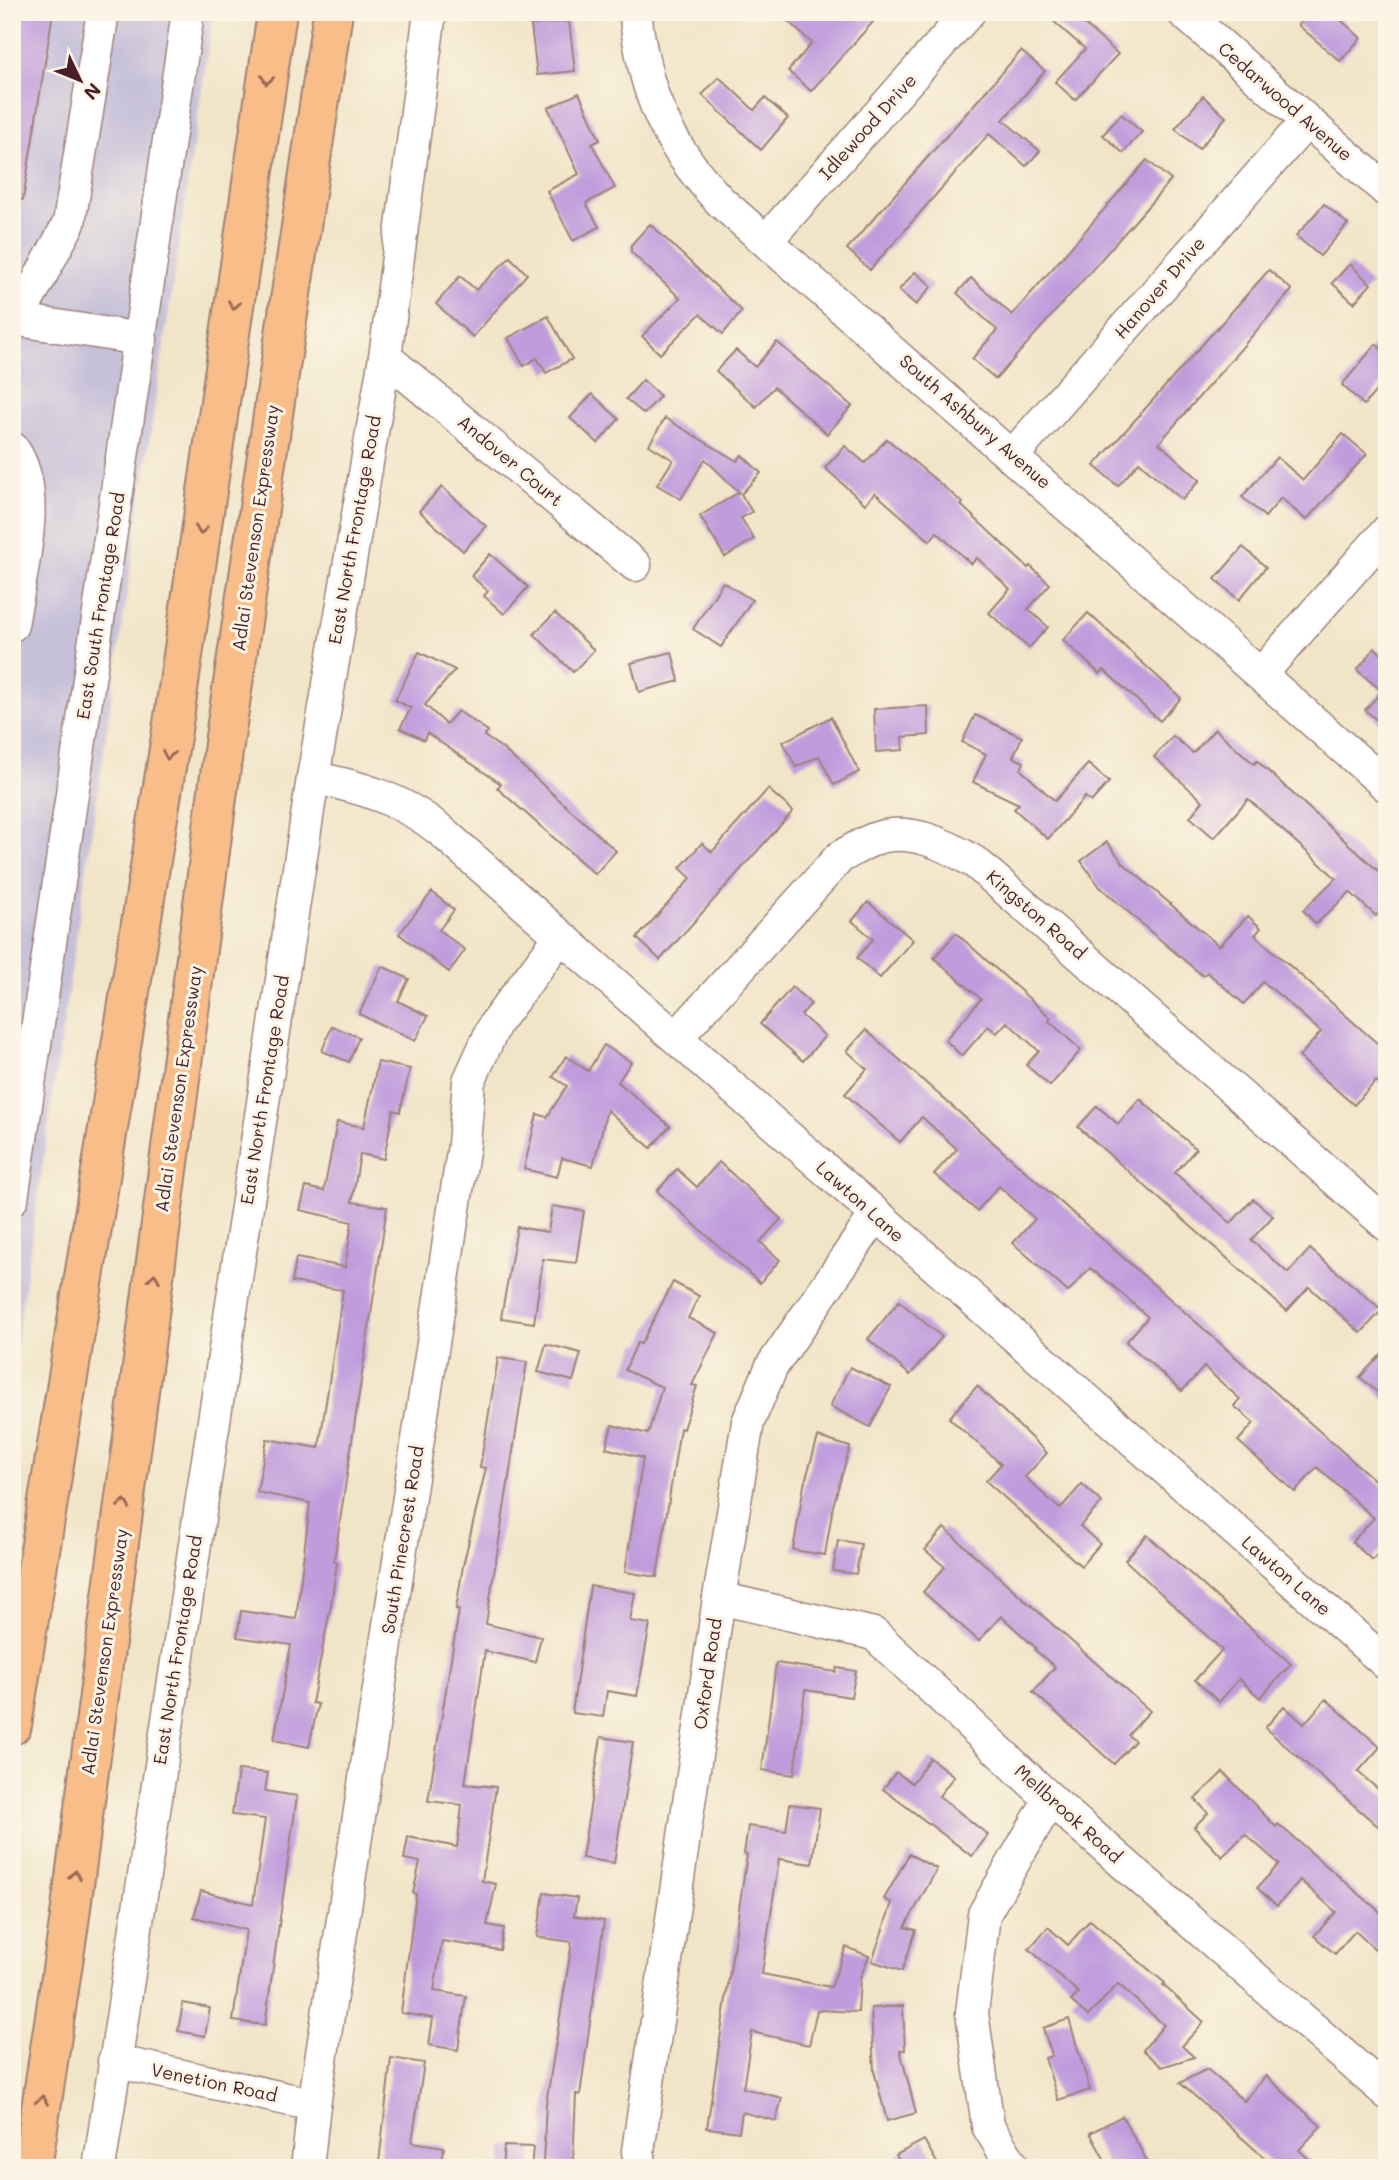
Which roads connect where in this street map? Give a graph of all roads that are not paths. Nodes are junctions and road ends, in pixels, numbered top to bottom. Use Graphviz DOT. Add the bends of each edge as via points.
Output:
graph roads {
  1 [pos="103,12"];
  2 [pos="188,12"];
  3 [pos="277,12"];
  4 [pos="333,12"];
  5 [pos="430,12"];
  6 [pos="636,12"];
  7 [pos="969,12"];
  8 [pos="1183,12"];
  9 [pos="1307,121"];
  10 [pos="1387,191"];
  11 [pos="766,241"];
  12 [pos="15,320"];
  13 [pos="141,339"];
  14 [pos="384,356"];
  15 [pos="12,448"];
  16 [pos="1013,455"];
  17 [pos="1387,531"];
  18 [pos="17,561"];
  19 [pos="635,565"];
  20 [pos="12,625"];
  21 [pos="1261,674"];
  22 [pos="313,778"];
  23 [pos="1387,786"];
  24 [pos="561,937"];
  25 [pos="677,1037"];
  26 [pos="12,1199"];
  27 [pos="875,1216"];
  28 [pos="1387,1225"];
  29 [pos="719,1598"];
  30 [pos="1387,1664"];
  31 [pos="12,1726"];
  32 [pos="1050,1799"];
  33 [pos="114,2061"];
  34 [pos="1387,2093"];
  35 [pos="314,2105"];
  36 [pos="32,2168"];
  37 [pos="100,2168"];
  38 [pos="307,2168"];
  39 [pos="641,2168"];
  40 [pos="1014,2168"];
  1 -- 12 [label="street" via="69,223"];
  2 -- 13 [label="street, East South Frontage Road"];
  3 -- 31 [label="highway, one-way" via="173,724"];
  36 -- 4 [label="highway, Adlai Stevenson Expressway, one-way" via="69,1923 225,737"];
  5 -- 14 [label="street, East North Frontage Road"];
  6 -- 11 [label="street, South Ashbury Avenue" via="649,94 665,131 688,166"];
  7 -- 11 [label="street, Idlewood Drive"];
  8 -- 9 [label="street, Cedarwood Avenue"];
  9 -- 10 [label="street, Cedarwood Avenue"];
  9 -- 16 [label="street, Hanover Drive"];
  11 -- 16 [label="street, South Ashbury Avenue"];
  12 -- 13 [label="street"];
  13 -- 26 [label="street, East South Frontage Road"];
  14 -- 19 [label="street, Andover Court"];
  14 -- 22 [label="street, East North Frontage Road"];
  15 -- 18 [label="street" via="26,472 30,500"];
  16 -- 21 [label="street, South Ashbury Avenue"];
  17 -- 21 [label="street"];
  18 -- 20 [label="street"];
  21 -- 23 [label="street, South Ashbury Avenue"];
  22 -- 24 [label="street, Lawton Lane" via="388,797 421,814"];
  22 -- 33 [label="street, East North Frontage Road"];
  24 -- 25 [label="street, Lawton Lane"];
  24 -- 35 [label="street, South Pinecrest Road" via="495,1024 469,1081 464,1145"];
  25 -- 27 [label="street, Lawton Lane"];
  25 -- 28 [label="street, Kingston Road" via="840,857 875,839 901,835 930,840 976,863"];
  27 -- 29 [label="street, Oxford Road" via="772,1366 748,1422"];
  27 -- 30 [label="street, Lawton Lane"];
  29 -- 32 [label="street, Mellbrook Road" via="874,1634"];
  29 -- 39 [label="street, Oxford Road" via="638,2151"];
  32 -- 34 [label="street, Mellbrook Road"];
  32 -- 40 [label="street" via="984,1914 972,2013 989,2126"];
  33 -- 35 [label="street, Venetion Road"];
  33 -- 37 [label="street, East North Frontage Road"];
  35 -- 38 [label="street, South Pinecrest Road"];
}
